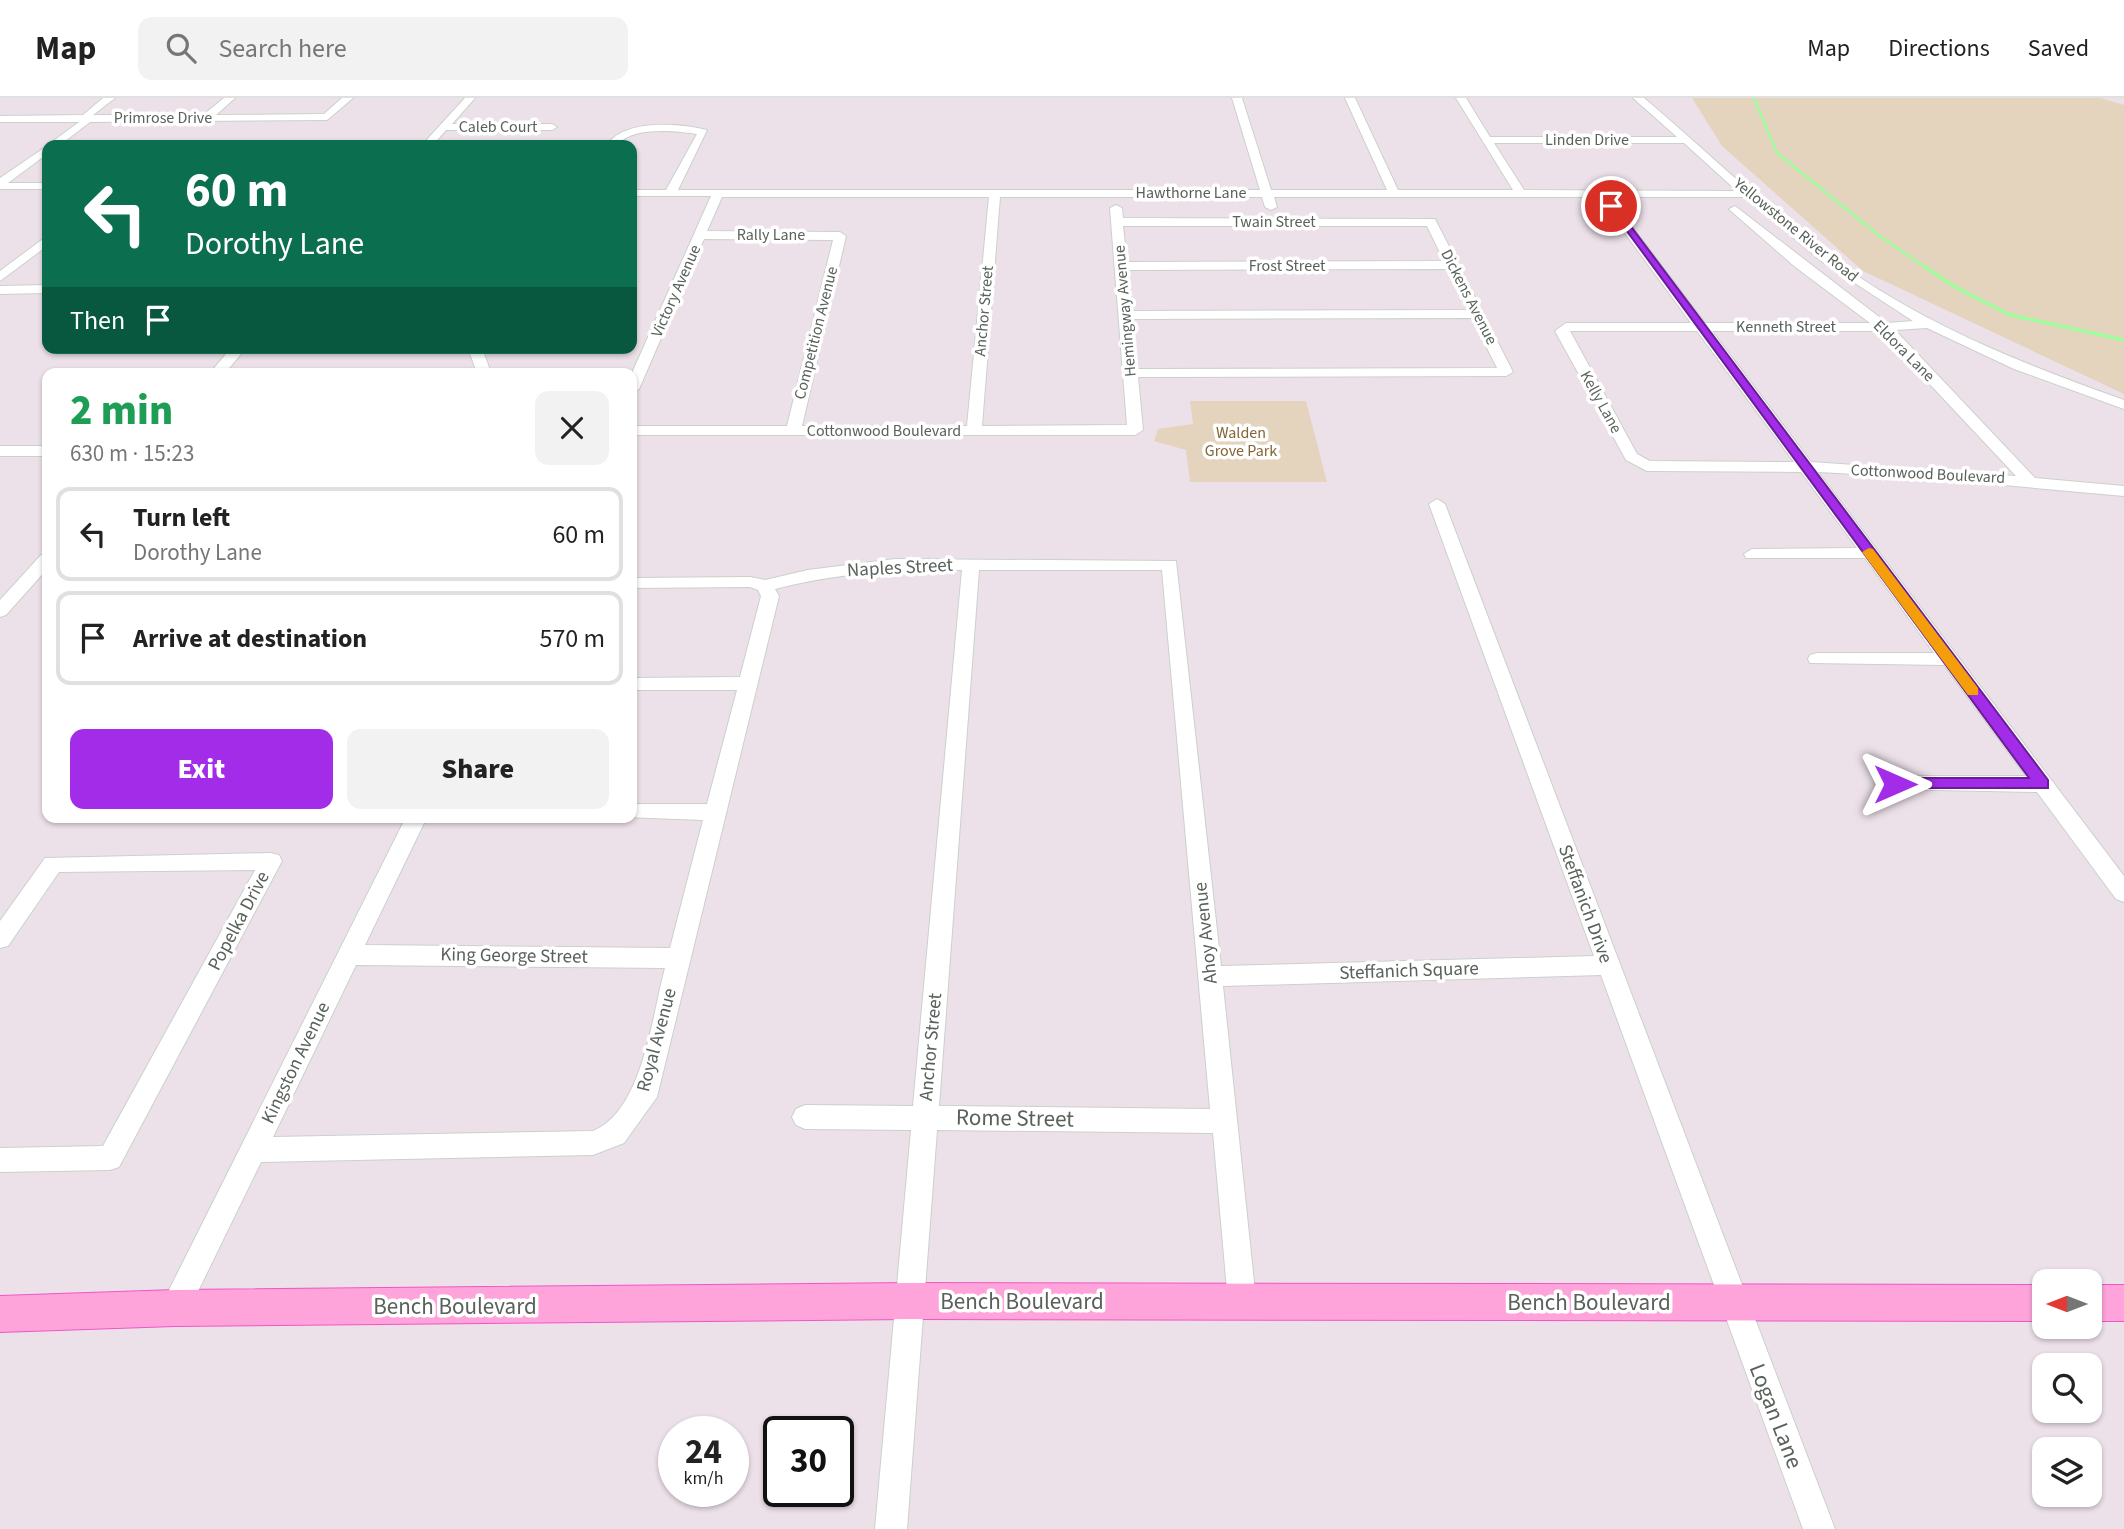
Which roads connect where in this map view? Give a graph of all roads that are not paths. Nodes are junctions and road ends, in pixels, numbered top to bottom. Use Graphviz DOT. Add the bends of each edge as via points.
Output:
graph roads {
  1 [pos="110,98"];
  2 [pos="230,98"];
  3 [pos="348,98"];
  4 [pos="470,98"];
  5 [pos="1237,98"];
  6 [pos="1350,98"];
  7 [pos="1461,98"];
  8 [pos="1638,98"];
  9 [pos="205,118"];
  10 [pos="0,119"];
  11 [pos="87,119"];
  12 [pos="444,127"];
  13 [pos="552,127"];
  14 [pos="60,140"];
  15 [pos="432,140"];
  16 [pos="617,140"];
  17 [pos="1487,140"];
  18 [pos="1688,140"];
  19 [pos="42,153"];
  20 [pos="0,184"];
  21 [pos="42,186"];
  22 [pos="995,192"];
  23 [pos="1114,192"];
  24 [pos="637,193"];
  25 [pos="670,193"];
  26 [pos="718,193"];
  27 [pos="1266,193"];
  28 [pos="1394,193"];
  29 [pos="1520,193"];
  30 [pos="1750,194"];
  31 [pos="1611,206"];
  32 [pos="1735,209"];
  33 [pos="1117,222"];
  34 [pos="1276,222"];
  35 [pos="1431,222"];
  36 [pos="701,235"];
  37 [pos="840,236"];
  38 [pos="42,244"];
  39 [pos="1453,265"];
  40 [pos="1121,266"];
  41 [pos="0,277"];
  42 [pos="42,289"];
  43 [pos="0,290"];
  44 [pos="1477,314"];
  45 [pos="1125,315"];
  46 [pos="1927,324"];
  47 [pos="1702,327"];
  48 [pos="1884,327"];
  49 [pos="1562,331"];
  50 [pos="233,354"];
  51 [pos="221,368"];
  52 [pos="1130,373"];
  53 [pos="637,378"];
  54 [pos="2124,405"];
  55 [pos="974,430"];
  56 [pos="1135,430"];
  57 [pos="637,431"];
  58 [pos="793,431"];
  59 [pos="0,451"];
  60 [pos="42,451"];
  61 [pos="1647,466"];
  62 [pos="1807,467"];
  63 [pos="2028,480"];
  64 [pos="2124,491"];
  65 [pos="1437,504"];
  66 [pos="1870,553"];
  67 [pos="1752,554"];
  68 [pos="971,565"];
  69 [pos="1170,565"];
  70 [pos="39,577"];
  71 [pos="637,583"];
  72 [pos="765,586"];
  73 [pos="0,611"];
  74 [pos="1817,659"];
  75 [pos="1949,659"];
  76 [pos="748,683"];
  77 [pos="637,684"];
  78 [pos="1895,784"];
  79 [pos="2042,784"];
  80 [pos="637,812"];
  81 [pos="716,812"];
  82 [pos="414,823"];
  83 [pos="2124,893"];
  84 [pos="0,939"];
  85 [pos="349,955"];
  86 [pos="679,958"];
  87 [pos="1608,965"];
  88 [pos="1210,976"];
  89 [pos="925,1116"];
  90 [pos="805,1117"];
  91 [pos="1224,1121"];
  92 [pos="253,1150"];
  93 [pos="0,1160"];
  94 [pos="910,1301"];
  95 [pos="1242,1301"];
  96 [pos="1734,1303"];
  97 [pos="2032,1303"];
  98 [pos="2102,1303"];
  99 [pos="2124,1303"];
  100 [pos="175,1308"];
  101 [pos="0,1314"];
  102 [pos="891,1529"];
  103 [pos="1819,1529"];
  1 -- 11 [label="street"];
  2 -- 9 [label="street"];
  3 -- 9 [label="street, Primrose Drive" via="327,117"];
  4 -- 12 [label="street"];
  5 -- 27 [label="street"];
  6 -- 28 [label="street"];
  7 -- 17 [label="street"];
  8 -- 18 [label="street, Yellowstone River Road"];
  9 -- 11 [label="street, Primrose Drive"];
  10 -- 11 [label="street, Primrose Drive"];
  11 -- 14 [label="street"];
  12 -- 13 [label="street, Caleb Court"];
  12 -- 15 [label="street"];
  16 -- 25 [label="street" via="623,134 703,132"];
  17 -- 18 [label="street, Linden Drive"];
  17 -- 29 [label="street"];
  18 -- 30 [label="street, Yellowstone River Road"];
  19 -- 20 [label="street"];
  20 -- 21 [label="street"];
  22 -- 23 [label="street, Hawthorne Lane"];
  22 -- 26 [label="street, Hawthorne Lane"];
  22 -- 55 [label="street, Anchor Street"];
  23 -- 27 [label="street, Hawthorne Lane"];
  23 -- 33 [label="street, Hemingway Avenue"];
  24 -- 25 [label="street, Hawthorne Lane"];
  25 -- 26 [label="street, Hawthorne Lane"];
  26 -- 36 [label="street, Victory Avenue"];
  27 -- 28 [label="street, Hawthorne Lane"];
  27 -- 34 [label="street"];
  28 -- 29 [label="street, Hawthorne Lane"];
  29 -- 30 [label="street, Hawthorne Lane"];
  30 -- 46 [label="street, Yellowstone River Road" via="1831,262"];
  31 -- 47 [label="street"];
  32 -- 48 [label="street, Eldora Lane"];
  33 -- 34 [label="street, Twain Street"];
  33 -- 40 [label="street, Hemingway Avenue"];
  34 -- 35 [label="street, Twain Street"];
  35 -- 39 [label="street, Dickens Avenue"];
  36 -- 37 [label="street, Rally Lane"];
  36 -- 53 [label="street, Victory Avenue"];
  37 -- 58 [label="street, Competition Avenue"];
  38 -- 41 [label="street"];
  39 -- 40 [label="street, Frost Street"];
  39 -- 44 [label="street, Dickens Avenue"];
  40 -- 45 [label="street, Hemingway Avenue"];
  42 -- 43 [label="street"];
  44 -- 45 [label="street"];
  44 -- 52 [label="street, Dickens Avenue" via="1506,372"];
  45 -- 52 [label="street, Hemingway Avenue"];
  46 -- 48 [label="street, Kenneth Street"];
  46 -- 54 [label="street, Yellowstone River Road"];
  47 -- 48 [label="street, Kenneth Street"];
  47 -- 49 [label="street, Kenneth Street" via="1566,327"];
  47 -- 62 [label="street"];
  48 -- 63 [label="street, Eldora Lane"];
  49 -- 61 [label="street, Kelly Lane" via="1631,457"];
  50 -- 51 [label="street"];
  52 -- 56 [label="street, Hemingway Avenue"];
  55 -- 56 [label="street, Cottonwood Boulevard"];
  55 -- 58 [label="street, Cottonwood Boulevard"];
  57 -- 58 [label="street, Cottonwood Boulevard"];
  59 -- 60 [label="street"];
  61 -- 62 [label="street, Cottonwood Boulevard"];
  62 -- 63 [label="street, Cottonwood Boulevard"];
  62 -- 66 [label="street"];
  63 -- 64 [label="street, Cottonwood Boulevard"];
  65 -- 87 [label="street, Steffanich Drive"];
  66 -- 67 [label="street"];
  66 -- 75 [label="street"];
  68 -- 69 [label="street, Naples Street"];
  68 -- 72 [label="street, Naples Street" via="895,564 808,575"];
  68 -- 89 [label="street, Anchor Street"];
  69 -- 88 [label="street, Ahoy Avenue"];
  70 -- 73 [label="street"];
  71 -- 72 [label="street, Naples Street" via="750,582"];
  72 -- 76 [label="street, Royal Avenue" via="770,596"];
  74 -- 75 [label="street"];
  75 -- 79 [label="street"];
  76 -- 77 [label="street"];
  76 -- 81 [label="street, Royal Avenue"];
  78 -- 79 [label="street"];
  79 -- 83 [label="street"];
  80 -- 81 [label="street"];
  81 -- 86 [label="street, Royal Avenue"];
  82 -- 85 [label="street, Kingston Avenue"];
  84 -- 93 [label="street, Popelka Drive" via="53,864 271,861 110,1158"];
  85 -- 86 [label="street, King George Street"];
  85 -- 92 [label="street, Kingston Avenue"];
  86 -- 92 [label="street, Royal Avenue" via="644,1097 615,1134 593,1143"];
  87 -- 88 [label="street, Steffanich Square"];
  87 -- 96 [label="street, Steffanich Drive"];
  88 -- 91 [label="street, Ahoy Avenue"];
  89 -- 90 [label="street, Rome Street"];
  89 -- 91 [label="street, Rome Street"];
  89 -- 94 [label="street, Anchor Street"];
  91 -- 95 [label="street, Ahoy Avenue"];
  92 -- 100 [label="street, Kingston Avenue"];
  94 -- 95 [label="main road, Bench Boulevard"];
  94 -- 100 [label="main road, Bench Boulevard"];
  94 -- 102 [label="street, Anchor Street"];
  95 -- 96 [label="main road, Bench Boulevard"];
  96 -- 97 [label="main road, Bench Boulevard"];
  96 -- 103 [label="street, Logan Lane"];
  98 -- 99 [label="main road"];
  100 -- 101 [label="main road, Bench Boulevard"];
}
